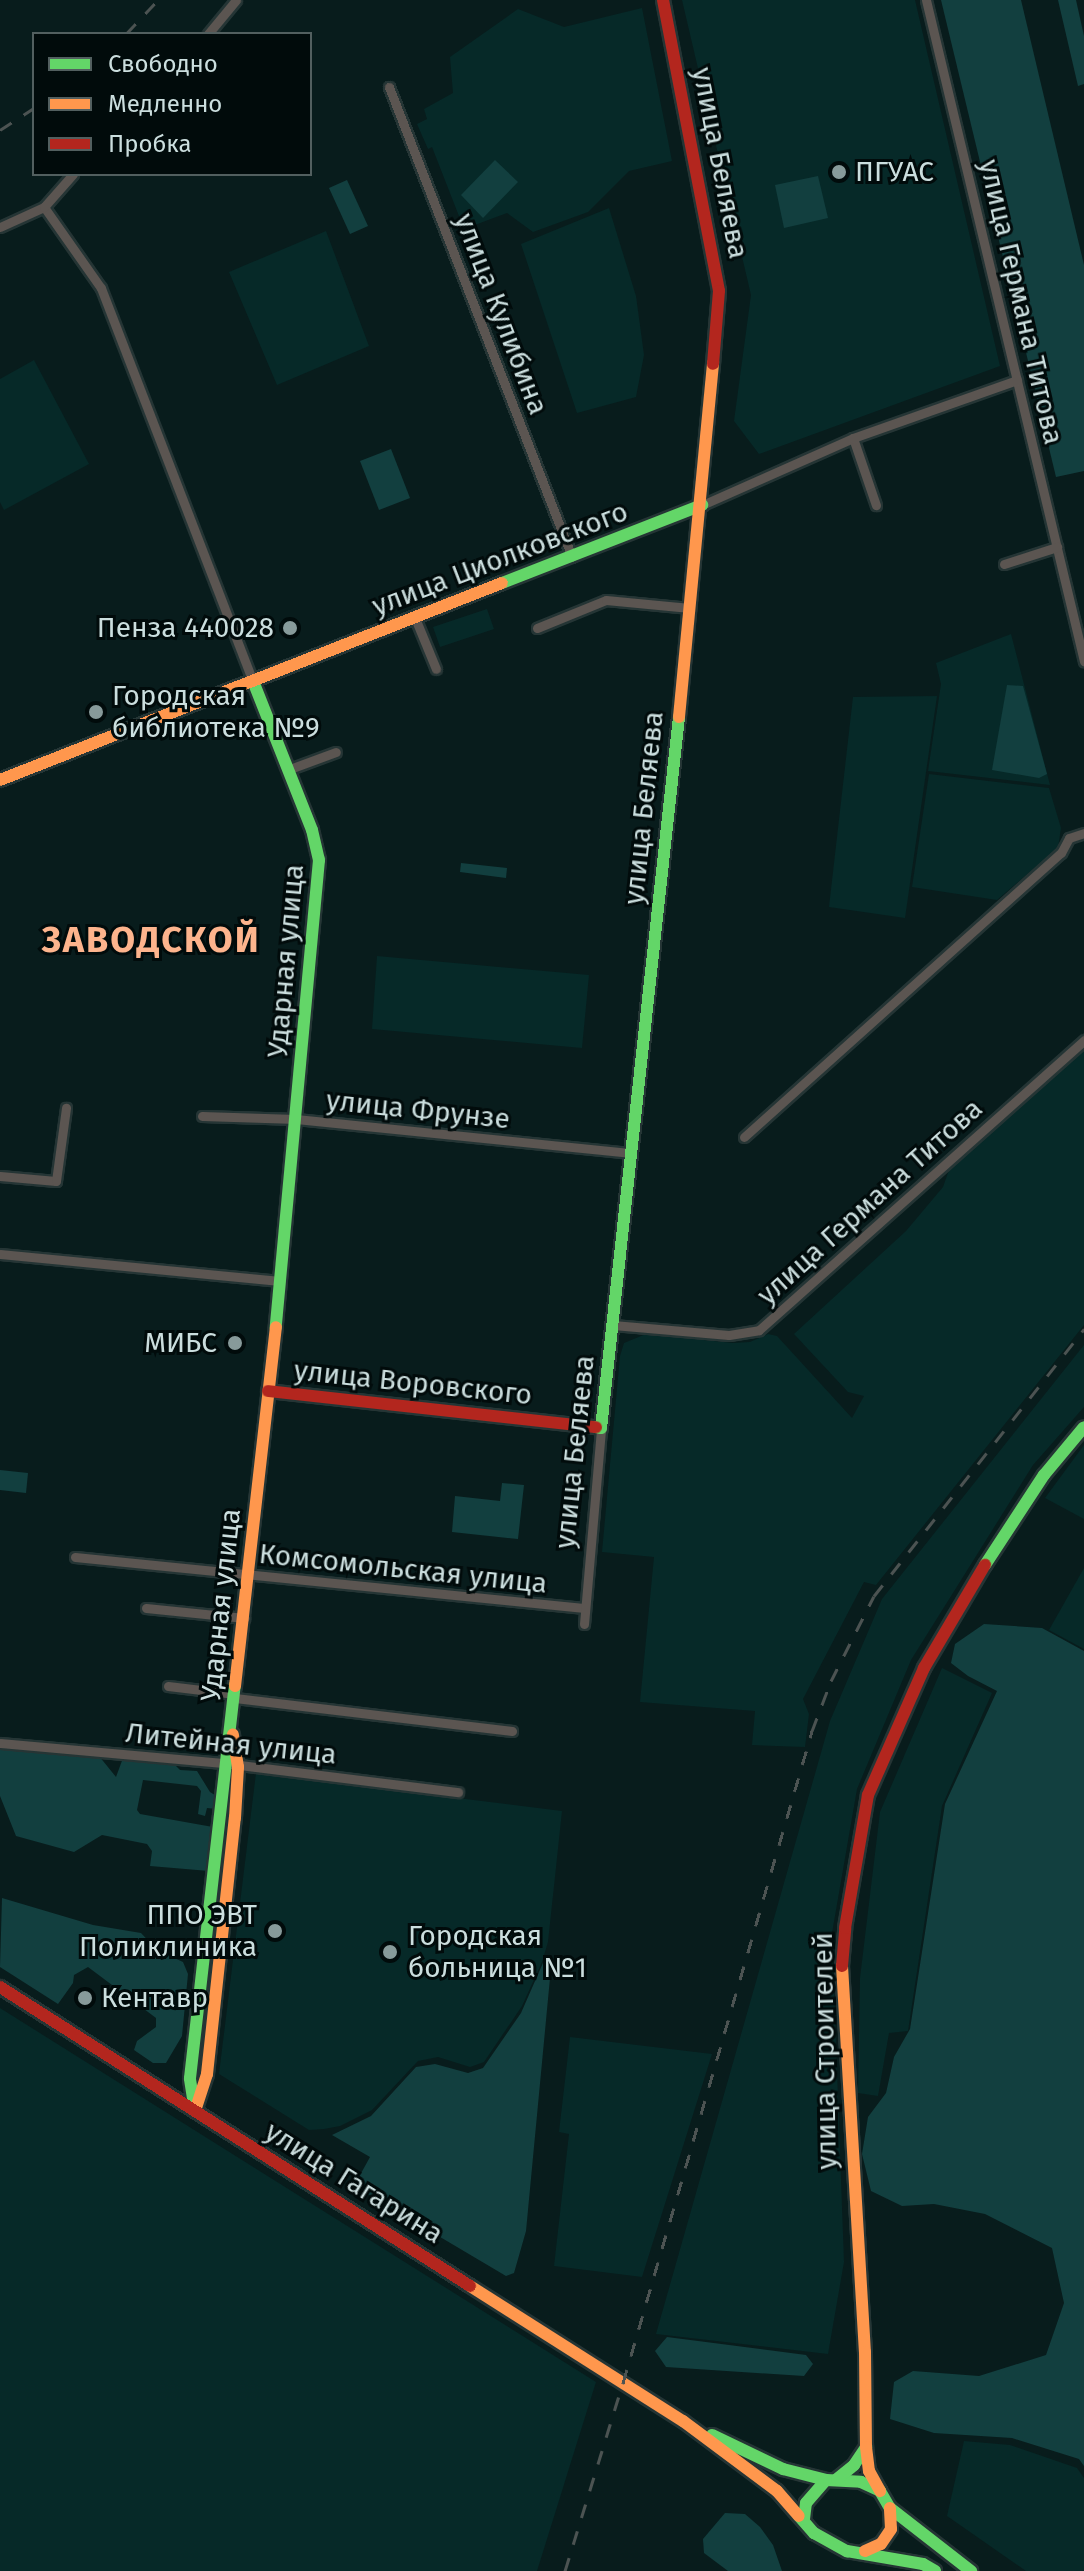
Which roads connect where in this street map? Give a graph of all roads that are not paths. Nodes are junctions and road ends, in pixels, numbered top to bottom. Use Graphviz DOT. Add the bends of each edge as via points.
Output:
graph roads {
  1 [pos="236,0"];
  2 [pos="663,0"];
  3 [pos="926,0"];
  4 [pos="210,32"];
  5 [pos="389,87"];
  6 [pos="71,176"];
  7 [pos="44,207"];
  8 [pos="0,227"];
  9 [pos="1017,380"];
  10 [pos="853,438"];
  11 [pos="702,505"];
  12 [pos="876,505"];
  13 [pos="1057,547"];
  14 [pos="572,557"];
  15 [pos="1004,564"];
  16 [pos="690,608"];
  17 [pos="415,618"];
  18 [pos="537,628"];
  19 [pos="1084,661"];
  20 [pos="436,669"];
  21 [pos="253,681"];
  22 [pos="336,752"];
  23 [pos="287,770"];
  24 [pos="0,780"];
  25 [pos="1084,833"];
  26 [pos="1084,1040"];
  27 [pos="66,1108"];
  28 [pos="202,1116"];
  29 [pos="296,1119"];
  30 [pos="744,1137"];
  31 [pos="629,1153"];
  32 [pos="0,1176"];
  33 [pos="0,1254"];
  34 [pos="281,1281"];
  35 [pos="613,1325"];
  36 [pos="268,1391"];
  37 [pos="1084,1427"];
  38 [pos="601,1428"];
  39 [pos="75,1557"];
  40 [pos="248,1576"];
  41 [pos="146,1608"];
  42 [pos="584,1608"];
  43 [pos="244,1618"];
  44 [pos="584,1624"];
  45 [pos="168,1686"];
  46 [pos="235,1696"];
  47 [pos="232,1727"];
  48 [pos="512,1731"];
  49 [pos="0,1743"];
  50 [pos="224,1763"];
  51 [pos="238,1767"];
  52 [pos="458,1792"];
  53 [pos="0,1987"];
  54 [pos="198,2087"];
  55 [pos="195,2111"];
  56 [pos="683,2421"];
  57 [pos="866,2447"];
  58 [pos="832,2479"];
  59 [pos="880,2491"];
  60 [pos="890,2508"];
  61 [pos="804,2519"];
  62 [pos="865,2551"];
  63 [pos="935,2571"];
  64 [pos="971,2571"];
  1 -- 4 [label="street"];
  2 -- 11 [label="main road, улица Беляева" via="719,291"];
  3 -- 9 [label="street, улица Германа Титова"];
  5 -- 14 [label="street, улица Кулибина"];
  6 -- 7 [label="street"];
  7 -- 8 [label="street"];
  7 -- 21 [label="street, Ударная улица" via="101,288"];
  9 -- 10 [label="street, улица Циолковского"];
  9 -- 13 [label="street, улица Германа Титова"];
  10 -- 11 [label="street, улица Циолковского"];
  10 -- 12 [label="street"];
  11 -- 14 [label="main road, улица Циолковского"];
  11 -- 16 [label="main road, улица Беляева"];
  13 -- 15 [label="street"];
  13 -- 19 [label="street, улица Германа Титова"];
  14 -- 17 [label="main road, улица Циолковского"];
  16 -- 18 [label="street" via="606,600"];
  16 -- 31 [label="main road, улица Беляева"];
  17 -- 20 [label="street"];
  17 -- 21 [label="main road, улица Циолковского"];
  21 -- 23 [label="main road, Ударная улица"];
  21 -- 24 [label="main road, улица Циолковского"];
  22 -- 23 [label="street"];
  23 -- 29 [label="main road, Ударная улица" via="319,860"];
  25 -- 30 [label="street" via="1069,838 1061,853"];
  26 -- 35 [label="street, улица Германа Титова" via="759,1330 729,1335"];
  27 -- 32 [label="street" via="56,1181"];
  28 -- 29 [label="street, улица Фрунзе"];
  29 -- 31 [label="street, улица Фрунзе"];
  29 -- 34 [label="main road, Ударная улица"];
  31 -- 35 [label="main road, улица Беляева"];
  33 -- 34 [label="street"];
  34 -- 36 [label="main road, Ударная улица"];
  35 -- 38 [label="main road, улица Беляева"];
  36 -- 38 [label="main road, улица Воровского"];
  36 -- 40 [label="main road, Ударная улица"];
  37 -- 57 [label="main road, улица Строителей" via="1044,1475 960,1604 924,1668 868,1795 842,1973"];
  38 -- 42 [label="street, улица Беляева"];
  39 -- 40 [label="street, Комсомольская улица"];
  40 -- 42 [label="street, Комсомольская улица"];
  40 -- 43 [label="main road, Ударная улица"];
  41 -- 43 [label="street"];
  42 -- 44 [label="street, улица Беляева"];
  43 -- 46 [label="main road, Ударная улица"];
  45 -- 46 [label="street"];
  46 -- 47 [label="main road, Ударная улица"];
  46 -- 48 [label="street"];
  47 -- 50 [label="main road, Ударная улица"];
  47 -- 51 [label="main road, Ударная улица"];
  49 -- 50 [label="street, Литейная улица"];
  50 -- 51 [label="street, Литейная улица"];
  50 -- 54 [label="main road, Ударная улица" via="190,2078"];
  51 -- 52 [label="street, Литейная улица"];
  51 -- 54 [label="main road, Ударная улица"];
  53 -- 55 [label="main road, улица Гагарина"];
  54 -- 55 [label="main road, Ударная улица"];
  55 -- 56 [label="main road, улица Гагарина"];
  56 -- 58 [label="main road" via="783,2469"];
  56 -- 61 [label="main road" via="777,2491"];
  57 -- 58 [label="main road" via="854,2465"];
  57 -- 59 [label="main road, улица Строителей" via="869,2471"];
  58 -- 59 [label="main road" via="861,2482"];
  58 -- 61 [label="main road" via="806,2503"];
  59 -- 60 [label="main road"];
  60 -- 62 [label="main road" via="891,2529 881,2544"];
  60 -- 64 [label="main road"];
  61 -- 62 [label="main road" via="829,2543"];
  62 -- 63 [label="main road"];
}
